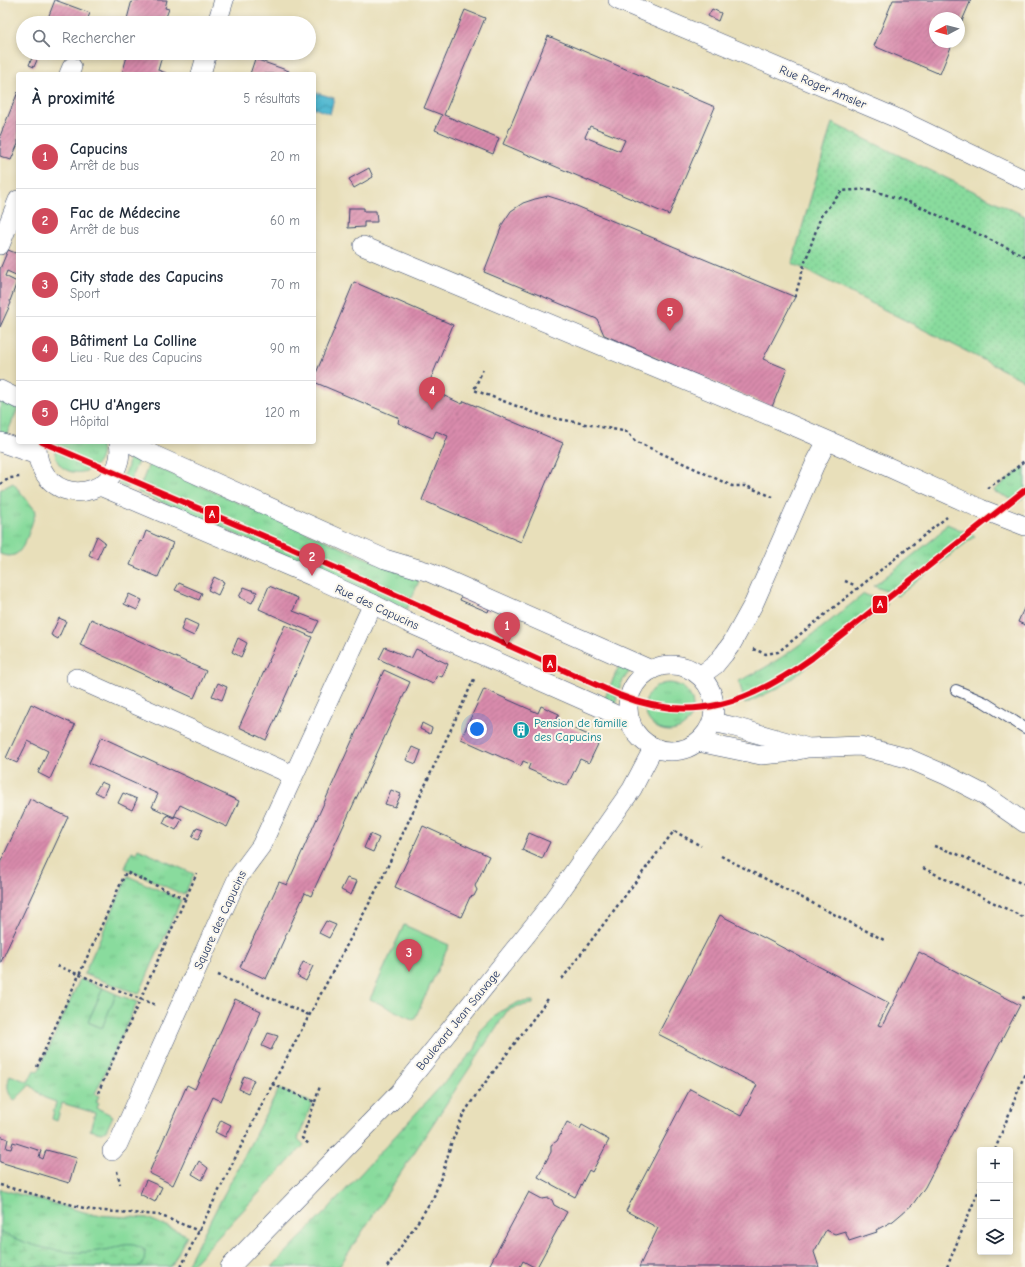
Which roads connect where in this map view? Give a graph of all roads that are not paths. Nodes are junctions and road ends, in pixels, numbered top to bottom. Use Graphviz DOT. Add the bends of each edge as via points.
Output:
graph roads {
  1 [pos="224,0"];
  2 [pos="618,0"];
  3 [pos="219,16"];
  4 [pos="206,60"];
  5 [pos="202,72"];
  6 [pos="1025,180"];
  7 [pos="16,205"];
  8 [pos="0,245"];
  9 [pos="364,246"];
  10 [pos="0,390"];
  11 [pos="16,397"];
  12 [pos="827,441"];
  13 [pos="0,442"];
  14 [pos="119,444"];
  15 [pos="133,444"];
  16 [pos="38,449"];
  17 [pos="100,486"];
  18 [pos="1025,526"];
  19 [pos="373,604"];
  20 [pos="651,670"];
  21 [pos="700,676"];
  22 [pos="76,678"];
  23 [pos="956,690"];
  24 [pos="631,722"];
  25 [pos="712,722"];
  26 [pos="1025,728"];
  27 [pos="698,742"];
  28 [pos="654,747"];
  29 [pos="807,748"];
  30 [pos="293,775"];
  31 [pos="1025,823"];
  32 [pos="112,1151"];
  33 [pos="230,1267"];
  1 -- 3 [label="street"];
  2 -- 6 [label="street, Rue Roger Amsler" via="894,117"];
  4 -- 5 [label="street"];
  7 -- 8 [label="street"];
  9 -- 12 [label="street"];
  10 -- 11 [label="street"];
  12 -- 18 [label="street"];
  12 -- 21 [label="street" via="754,603 732,643 715,665"];
  13 -- 16 [label="street"];
  14 -- 17 [label="street" via="120,455 116,468"];
  15 -- 20 [label="street" via="385,559 429,572"];
  16 -- 17 [label="street" via="43,472 60,488 81,492"];
  17 -- 19 [label="street, Rue des Capucins"];
  19 -- 24 [label="street, Rue des Capucins" via="407,622"];
  19 -- 30 [label="street, Square des Capucins"];
  20 -- 21 [label="street" via="660,666 676,665"];
  20 -- 24 [label="street" via="636,682 630,694 628,710"];
  21 -- 25 [label="street" via="713,698"];
  22 -- 30 [label="street"];
  23 -- 26 [label="lane" via="984,702"];
  24 -- 28 [label="street" via="640,737"];
  25 -- 27 [label="street"];
  25 -- 29 [label="street"];
  27 -- 28 [label="street" via="679,750"];
  27 -- 29 [label="street" via="761,755"];
  28 -- 33 [label="street, Boulevard Jean Sauvage" via="632,789 552,902 399,1093"];
  29 -- 31 [label="street" via="860,746 907,758 971,787"];
  30 -- 32 [label="street, Square des Capucins" via="261,846 238,877 118,1144"];
}
